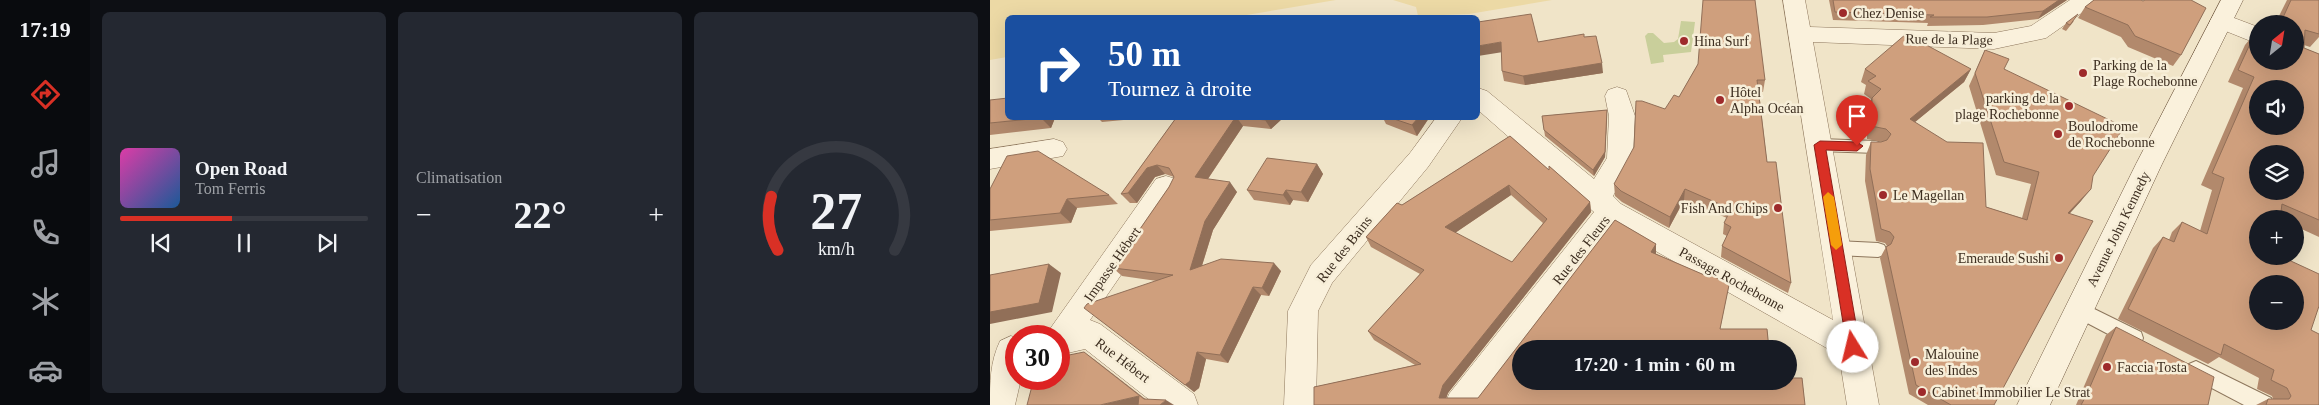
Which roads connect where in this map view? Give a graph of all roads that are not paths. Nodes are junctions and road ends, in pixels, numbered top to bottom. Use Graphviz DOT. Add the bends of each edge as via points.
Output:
graph roads {
  1 [pos="1794,0"];
  2 [pos="2085,0"];
  3 [pos="2232,0"];
  4 [pos="2222,21"];
  5 [pos="2249,32"];
  6 [pos="1801,34"];
  7 [pos="1617,96"];
  8 [pos="1480,99"];
  9 [pos="1448,120"];
  10 [pos="1820,145"];
  11 [pos="1876,147"];
  12 [pos="1054,149"];
  13 [pos="990,159"];
  14 [pos="1166,187"];
  15 [pos="1604,205"];
  16 [pos="1837,248"];
  17 [pos="1878,250"];
  18 [pos="2078,309"];
  19 [pos="1070,325"];
  20 [pos="1070,339"];
  21 [pos="2149,346"];
  22 [pos="1853,347"];
  23 [pos="1005,359"];
  24 [pos="2185,364"];
  25 [pos="1865,403"];
  26 [pos="998,405"];
  27 [pos="1182,405"];
  28 [pos="1300,405"];
  29 [pos="1461,405"];
  30 [pos="2033,405"];
  31 [pos="2264,405"];
  1 -- 6 [label="street"];
  2 -- 6 [label="street, Rue de la Plage" via="2038,33 1984,42"];
  3 -- 4 [label="street, Avenue John Kennedy"];
  4 -- 5 [label="street"];
  4 -- 18 [label="street, Avenue John Kennedy"];
  6 -- 10 [label="street"];
  7 -- 15 [label="street" via="1622,116 1620,158"];
  8 -- 15 [label="street, Rue des Fleurs"];
  9 -- 28 [label="street, Rue des Bains" via="1419,160 1321,274 1303,311"];
  10 -- 11 [label="lane"];
  10 -- 16 [label="street"];
  12 -- 13 [label="street"];
  14 -- 19 [label="street, Impasse Hébert"];
  15 -- 22 [label="street, Passage Rochebonne"];
  15 -- 29 [label="street, Rue des Fleurs"];
  16 -- 17 [label="lane"];
  16 -- 22 [label="street"];
  18 -- 21 [label="lane"];
  18 -- 30 [label="street, Avenue John Kennedy"];
  20 -- 27 [label="street, Rue Hébert" via="1090,334"];
  22 -- 25 [label="street"];
  23 -- 26 [label="street"];
  24 -- 31 [label="lane"];
}
